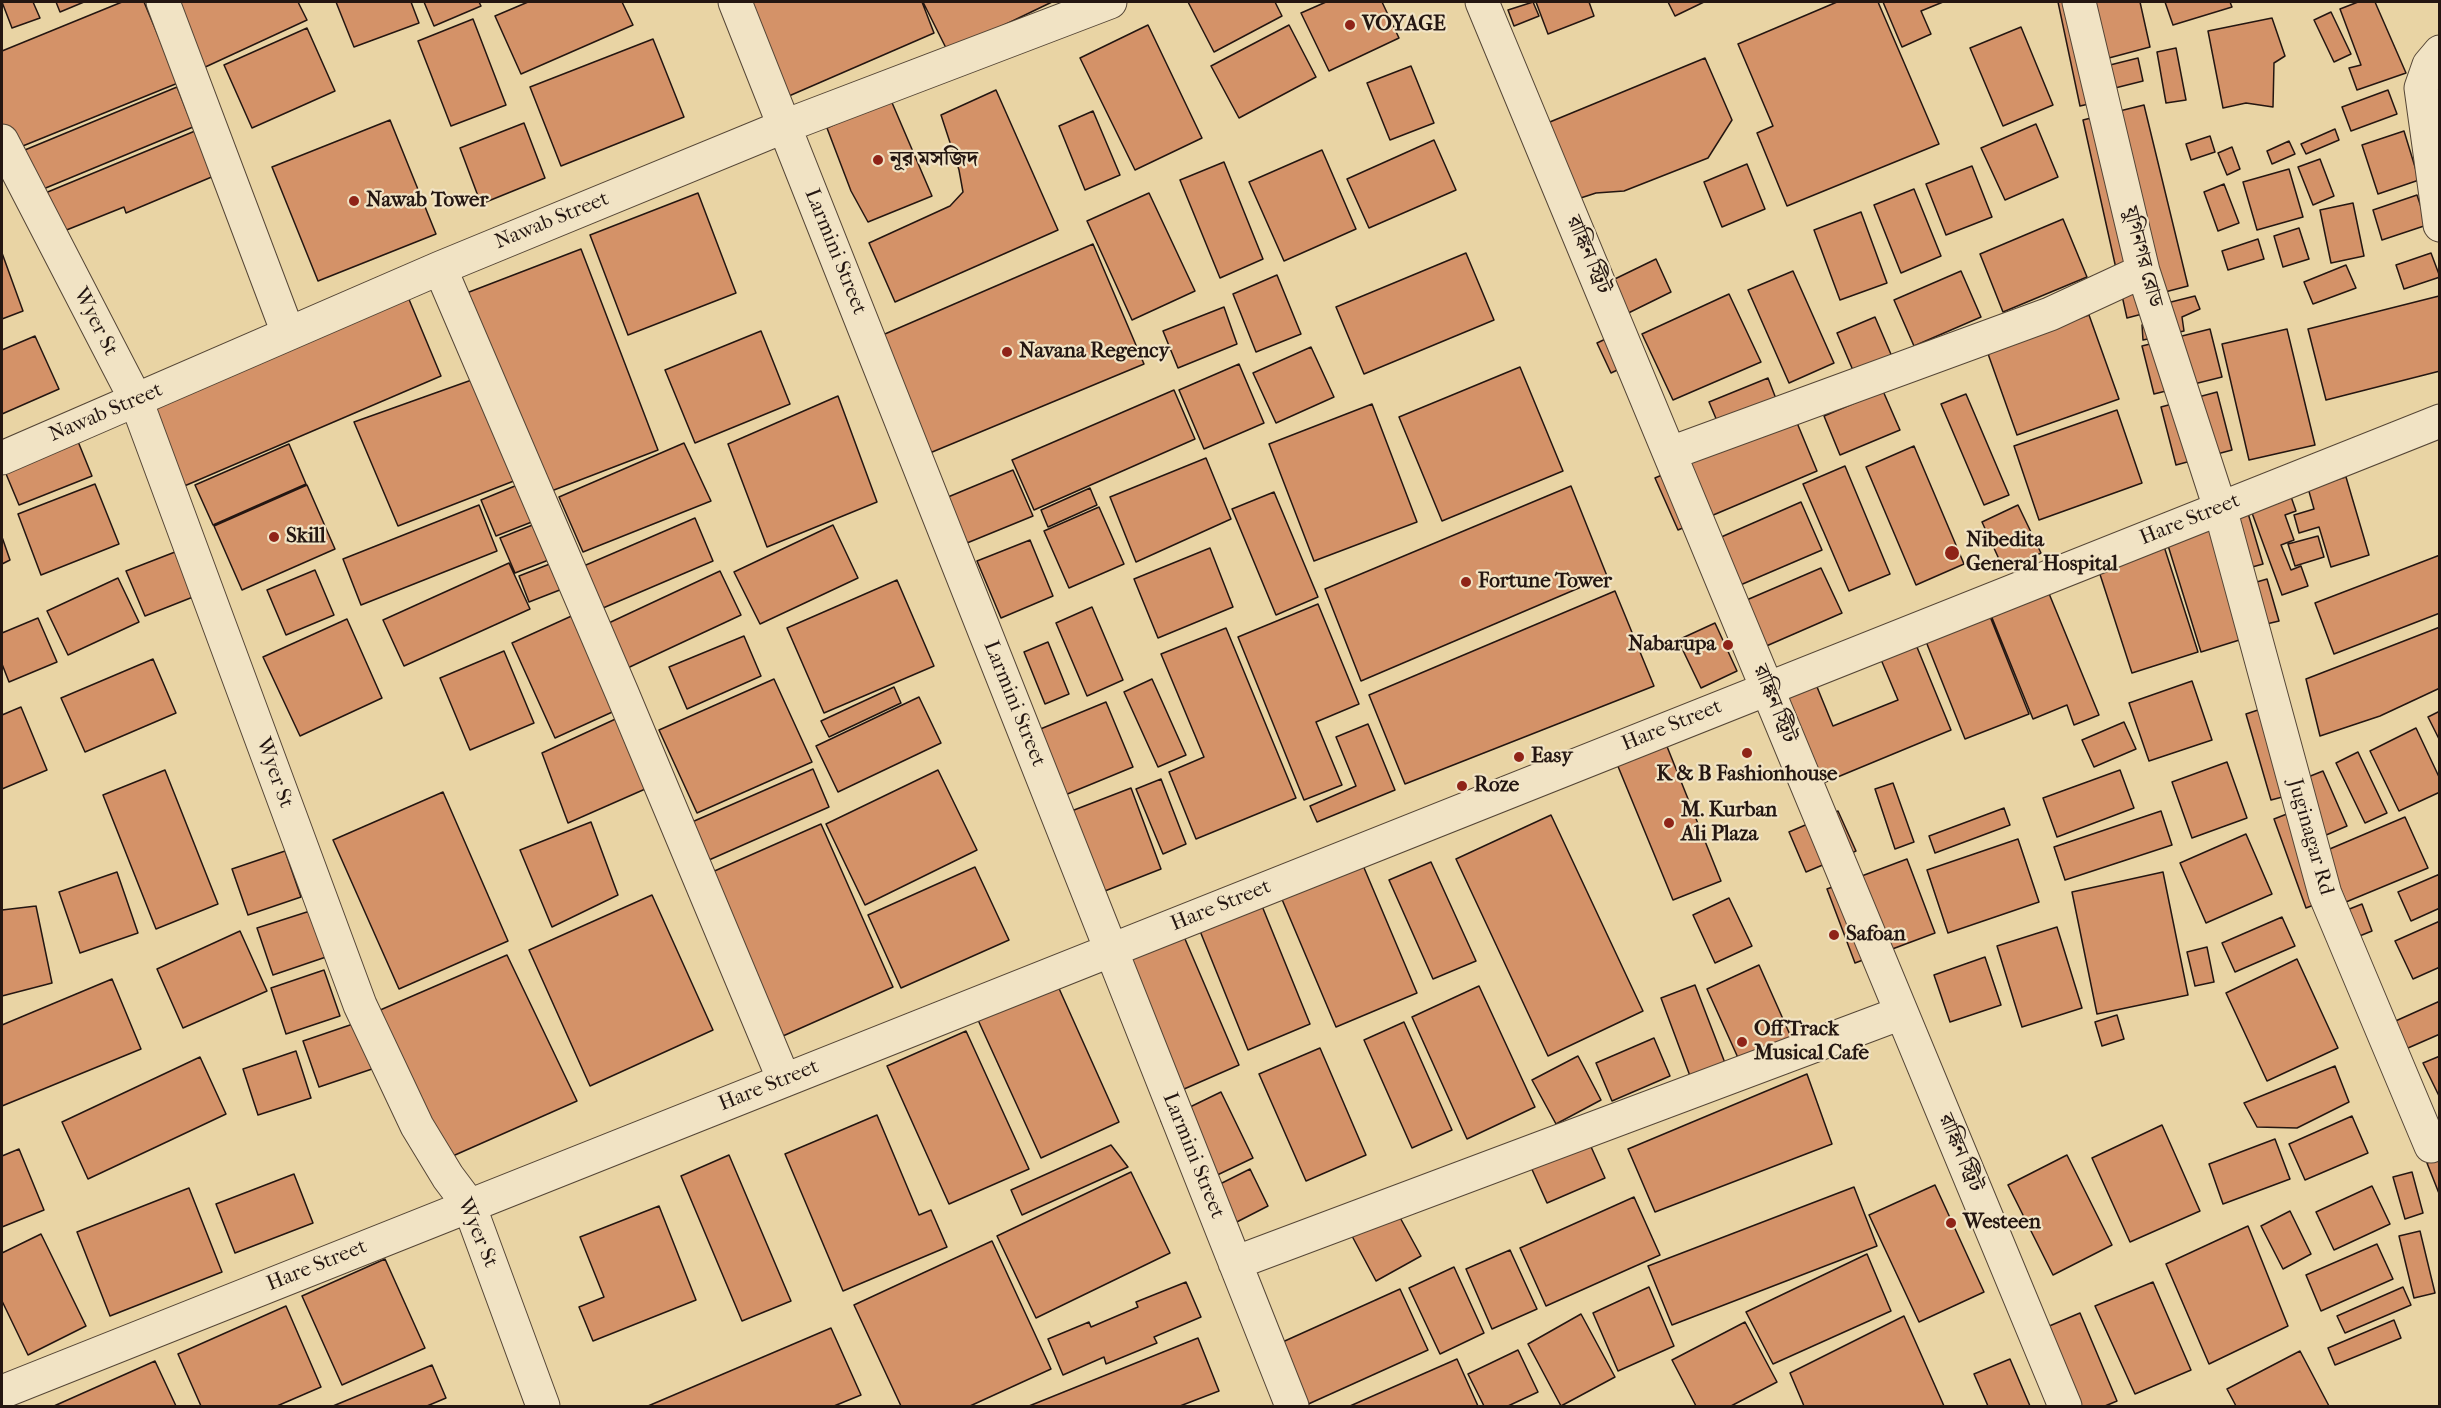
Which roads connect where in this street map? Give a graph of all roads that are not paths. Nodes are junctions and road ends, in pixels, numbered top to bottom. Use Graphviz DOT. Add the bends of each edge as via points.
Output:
graph roads {
  1 [pos="163,2"];
  2 [pos="735,2"];
  3 [pos="1482,2"];
  4 [pos="2079,2"];
  5 [pos="1095,5"];
  6 [pos="2439,52"];
  7 [pos="784,126"];
  8 [pos="2,141"];
  9 [pos="2439,225"];
  10 [pos="440,268"];
  11 [pos="2143,271"];
  12 [pos="288,333"];
  13 [pos="136,400"];
  14 [pos="2439,421"];
  15 [pos="1671,456"];
  16 [pos="2,458"];
  17 [pos="2220,508"];
  18 [pos="1767,688"];
  19 [pos="1111,950"];
  20 [pos="1901,1013"];
  21 [pos="784,1080"];
  22 [pos="2439,1142"];
  23 [pos="469,1205"];
  24 [pos="1235,1263"];
  25 [pos="2,1392"];
  26 [pos="543,1407"];
  27 [pos="1292,1407"];
  28 [pos="2065,1407"];
  1 -- 12 [label="street"];
  2 -- 7 [label="street, Larmini Street"];
  3 -- 15 [label="street, রাঙ্কিন স্ট্রিট"];
  4 -- 11 [label="street, যুগিনগর রোড"];
  5 -- 7 [label="street, Nawab Street"];
  6 -- 9 [label="street" via="2429,65 2421,88"];
  7 -- 10 [label="street, Nawab Street"];
  7 -- 19 [label="street, Larmini Street"];
  8 -- 13 [label="street, Wyer St"];
  10 -- 12 [label="street, Nawab Street"];
  10 -- 21 [label="street"];
  11 -- 15 [label="street" via="2050,314"];
  11 -- 17 [label="street, যুগিনগর রোড"];
  12 -- 13 [label="street, Nawab Street"];
  13 -- 16 [label="street, Nawab Street"];
  13 -- 23 [label="street, Wyer St" via="360,1005 417,1126"];
  14 -- 17 [label="street, Hare Street"];
  15 -- 18 [label="street, রাঙ্কিন স্ট্রিট"];
  17 -- 18 [label="street, Hare Street"];
  17 -- 22 [label="street, Juginagar Rd" via="2325,894 2431,1146"];
  18 -- 19 [label="street, Hare Street"];
  18 -- 20 [label="street, রাঙ্কিন স্ট্রিট"];
  19 -- 21 [label="street, Hare Street"];
  19 -- 24 [label="street, Larmini Street"];
  20 -- 24 [label="street"];
  20 -- 28 [label="street, রাঙ্কিন স্ট্রিট"];
  21 -- 23 [label="street, Hare Street"];
  23 -- 25 [label="street, Hare Street"];
  23 -- 26 [label="street, Wyer St"];
  24 -- 27 [label="street, Larmini Street"];
}
